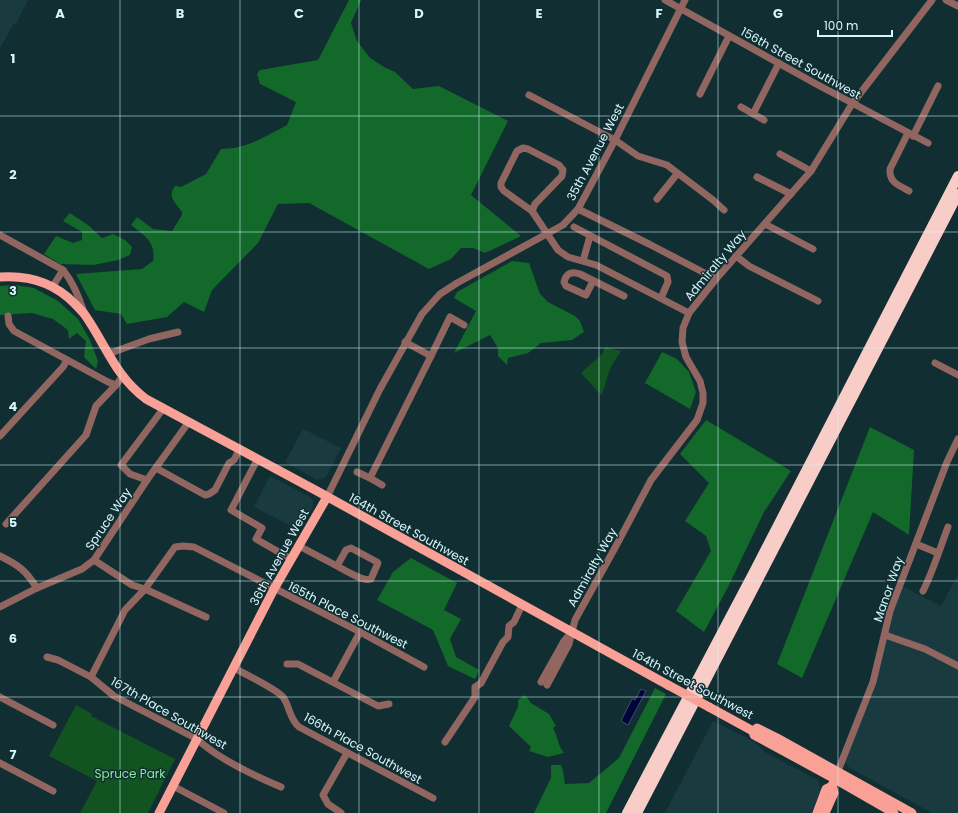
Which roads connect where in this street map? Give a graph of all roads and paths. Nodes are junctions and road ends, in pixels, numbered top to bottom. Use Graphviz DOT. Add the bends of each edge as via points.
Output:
graph roads {
  1 [pos="665,0"];
  2 [pos="685,0"];
  3 [pos="932,0"];
  4 [pos="946,0"];
  5 [pos="958,6"];
  6 [pos="681,9"];
  7 [pos="730,36"];
  8 [pos="779,63"];
  9 [pos="938,86"];
  10 [pos="700,94"];
  11 [pos="529,95"];
  12 [pos="852,104"];
  13 [pos="741,107"];
  14 [pos="753,114"];
  15 [pos="764,120"];
  16 [pos="911,134"];
  17 [pos="615,140"];
  18 [pos="928,143"];
  19 [pos="780,154"];
  20 [pos="811,171"];
  21 [pos="678,174"];
  22 [pos="958,176"];
  23 [pos="757,177"];
  24 [pos="910,191"];
  25 [pos="791,194"];
  26 [pos="958,194"];
  27 [pos="657,199"];
  28 [pos="578,209"];
  29 [pos="724,210"];
  30 [pos="532,211"];
  31 [pos="765,224"];
  32 [pos="574,227"];
  33 [pos="548,233"];
  34 [pos="0,235"];
  35 [pos="590,236"];
  36 [pos="813,249"];
  37 [pos="736,256"];
  38 [pos="583,261"];
  39 [pos="63,270"];
  40 [pos="0,277"];
  41 [pos="716,279"];
  42 [pos="593,281"];
  43 [pos="53,286"];
  44 [pos="624,296"];
  45 [pos="661,298"];
  46 [pos="818,302"];
  47 [pos="689,313"];
  48 [pos="85,314"];
  49 [pos="422,314"];
  50 [pos="8,316"];
  51 [pos="464,325"];
  52 [pos="178,332"];
  53 [pos="405,342"];
  54 [pos="108,354"];
  55 [pos="431,356"];
  56 [pos="68,360"];
  57 [pos="935,363"];
  58 [pos="958,376"];
  59 [pos="122,377"];
  60 [pos="116,384"];
  61 [pos="163,409"];
  62 [pos="188,423"];
  63 [pos="0,436"];
  64 [pos="958,439"];
  65 [pos="239,450"];
  66 [pos="257,460"];
  67 [pos="156,468"];
  68 [pos="357,472"];
  69 [pos="370,478"];
  70 [pos="147,480"];
  71 [pos="382,485"];
  72 [pos="327,497"];
  73 [pos="6,524"];
  74 [pos="948,527"];
  75 [pos="916,544"];
  76 [pos="299,546"];
  77 [pos="938,553"];
  78 [pos="0,556"];
  79 [pos="291,559"];
  80 [pos="94,560"];
  81 [pos="337,566"];
  82 [pos="38,588"];
  83 [pos="145,589"];
  84 [pos="274,589"];
  85 [pos="923,591"];
  86 [pos="522,605"];
  87 [pos="0,607"];
  88 [pos="206,617"];
  89 [pos="360,632"];
  90 [pos="572,632"];
  91 [pos="885,635"];
  92 [pos="47,657"];
  93 [pos="287,664"];
  94 [pos="958,666"];
  95 [pos="424,667"];
  96 [pos="234,668"];
  97 [pos="91,678"];
  98 [pos="333,682"];
  99 [pos="544,683"];
  100 [pos="0,698"];
  101 [pos="389,704"];
  102 [pos="53,725"];
  103 [pos="197,740"];
  104 [pos="445,742"];
  105 [pos="347,753"];
  106 [pos="0,763"];
  107 [pos="835,779"];
  108 [pos="174,786"];
  109 [pos="281,787"];
  110 [pos="53,791"];
  111 [pos="433,798"];
  112 [pos="159,813"];
  113 [pos="224,813"];
  114 [pos="341,813"];
  115 [pos="627,813"];
  116 [pos="637,813"];
  117 [pos="817,813"];
  118 [pos="825,813"];
  119 [pos="894,813"];
  120 [pos="912,813"];
  1 -- 6 [label="street, 156th Street Southwest"];
  2 -- 6 [label="street, 35th Avenue West"];
  3 -- 12 [label="street, Admiralty Way"];
  4 -- 5 [label="street"];
  6 -- 7 [label="street, 156th Street Southwest"];
  6 -- 17 [label="street, 35th Avenue West"];
  7 -- 8 [label="street, 156th Street Southwest"];
  7 -- 10 [label="street"];
  8 -- 12 [label="street, 156th Street Southwest"];
  8 -- 14 [label="street"];
  9 -- 16 [label="street"];
  11 -- 17 [label="street"];
  12 -- 16 [label="street, 156th Street Southwest"];
  12 -- 20 [label="street, Admiralty Way"];
  13 -- 14 [label="street"];
  14 -- 15 [label="street"];
  16 -- 18 [label="street, 156th Street Southwest"];
  16 -- 24 [label="street" via="890,170 892,182"];
  17 -- 21 [label="street" via="638,156 667,165"];
  17 -- 28 [label="street, 35th Avenue West"];
  19 -- 20 [label="street"];
  20 -- 25 [label="street, Admiralty Way"];
  21 -- 27 [label="street"];
  21 -- 29 [label="street"];
  22 -- 115 [label="highway"];
  23 -- 25 [label="street"];
  25 -- 31 [label="street, Admiralty Way"];
  26 -- 116 [label="highway"];
  28 -- 33 [label="street, 35th Avenue West" via="563,224"];
  28 -- 41 [label="street"];
  30 -- 30 [label="street" via="535,204 562,176 563,170 559,165 523,148 517,151 500,187"];
  30 -- 33 [label="street"];
  31 -- 36 [label="street"];
  31 -- 37 [label="street, Admiralty Way"];
  32 -- 35 [label="street"];
  33 -- 38 [label="street" via="558,250 568,257"];
  33 -- 49 [label="street, 35th Avenue West" via="456,282 440,294"];
  34 -- 39 [label="street"];
  35 -- 38 [label="street"];
  35 -- 45 [label="street" via="667,276 668,282"];
  37 -- 41 [label="street, Admiralty Way"];
  37 -- 46 [label="street" via="749,266"];
  38 -- 45 [label="street"];
  39 -- 43 [label="street"];
  39 -- 48 [label="street" via="79,296"];
  40 -- 43 [label="main road, 164th Street Southwest" via="29,278"];
  41 -- 47 [label="street, Admiralty Way"];
  42 -- 44 [label="street"];
  43 -- 48 [label="main road, 164th Street Southwest"];
  45 -- 47 [label="street"];
  47 -- 90 [label="street, Admiralty Way" via="683,328 682,342 686,357 700,381 704,403 696,420 651,480 580,610"];
  48 -- 54 [label="main road, 164th Street Southwest"];
  49 -- 53 [label="street, 36th Avenue West"];
  50 -- 56 [label="street" via="14,330"];
  51 -- 55 [label="street" via="450,317"];
  52 -- 54 [label="street" via="149,339"];
  53 -- 55 [label="street"];
  53 -- 72 [label="street, 36th Avenue West"];
  54 -- 59 [label="main road, 164th Street Southwest"];
  55 -- 69 [label="street"];
  56 -- 60 [label="street"];
  56 -- 63 [label="street"];
  57 -- 58 [label="street"];
  59 -- 60 [label="street"];
  59 -- 61 [label="main road, 164th Street Southwest" via="135,391"];
  60 -- 73 [label="street" via="96,406 86,435"];
  61 -- 62 [label="main road, 164th Street Southwest"];
  61 -- 70 [label="street" via="121,465 130,474"];
  62 -- 65 [label="main road, 164th Street Southwest"];
  62 -- 67 [label="street, Spruce Way"];
  64 -- 75 [label="street, Manor Way"];
  65 -- 66 [label="main road, 164th Street Southwest"];
  65 -- 67 [label="street" via="214,490 205,495"];
  66 -- 72 [label="main road, 164th Street Southwest"];
  66 -- 79 [label="street" via="231,510 262,528 256,539"];
  67 -- 70 [label="street, Spruce Way"];
  68 -- 69 [label="street"];
  69 -- 71 [label="street"];
  70 -- 80 [label="street, Spruce Way"];
  72 -- 76 [label="main road, 36th Avenue West"];
  72 -- 86 [label="main road, 164th Street Southwest"];
  74 -- 77 [label="street"];
  75 -- 77 [label="street"];
  75 -- 91 [label="street, Manor Way" via="890,611"];
  76 -- 79 [label="main road, 36th Avenue West"];
  76 -- 81 [label="street"];
  77 -- 85 [label="street"];
  78 -- 82 [label="street" via="18,565"];
  79 -- 84 [label="main road, 36th Avenue West"];
  80 -- 82 [label="street, Spruce Way" via="82,569"];
  80 -- 83 [label="street" via="132,585"];
  81 -- 81 [label="street" via="369,580 378,563 351,548 346,550"];
  82 -- 87 [label="street, Spruce Way"];
  83 -- 84 [label="street, 165th Place Southwest" via="175,547 182,546 194,547"];
  83 -- 88 [label="street"];
  83 -- 97 [label="street" via="125,610"];
  84 -- 89 [label="street, 165th Place Southwest"];
  84 -- 96 [label="main road, 36th Avenue West"];
  86 -- 90 [label="main road, 164th Street Southwest"];
  86 -- 104 [label="street" via="514,622 509,626 508,637 481,682 475,687 475,697"];
  89 -- 95 [label="street, 165th Place Southwest"];
  89 -- 98 [label="street"];
  90 -- 99 [label="street, Admiralty Way" via="564,641"];
  90 -- 107 [label="main road, 164th Street Southwest, bridge" via="753,730 757,728"];
  91 -- 94 [label="street" via="925,649"];
  91 -- 107 [label="street, Manor Way" via="870,690"];
  92 -- 97 [label="street, 167th Place Southwest" via="58,660"];
  93 -- 98 [label="street" via="298,664"];
  96 -- 103 [label="main road, 36th Avenue West"];
  96 -- 105 [label="street, 166th Place Southwest" via="282,696 294,723 299,727"];
  97 -- 103 [label="street, 167th Place Southwest" via="114,696"];
  98 -- 101 [label="street" via="378,706"];
  100 -- 102 [label="street"];
  103 -- 108 [label="main road, 36th Avenue West"];
  103 -- 109 [label="street, 167th Place Southwest" via="208,749"];
  105 -- 111 [label="street, 166th Place Southwest"];
  105 -- 114 [label="street" via="323,795 328,804"];
  106 -- 110 [label="street"];
  107 -- 117 [label="main road" via="826,789"];
  107 -- 118 [label="main road" via="834,792"];
  107 -- 119 [label="main road, 164th Street Southwest"];
  107 -- 120 [label="main road, 164th Street Southwest"];
  108 -- 112 [label="main road, 36th Avenue West"];
  108 -- 113 [label="street"];
}
